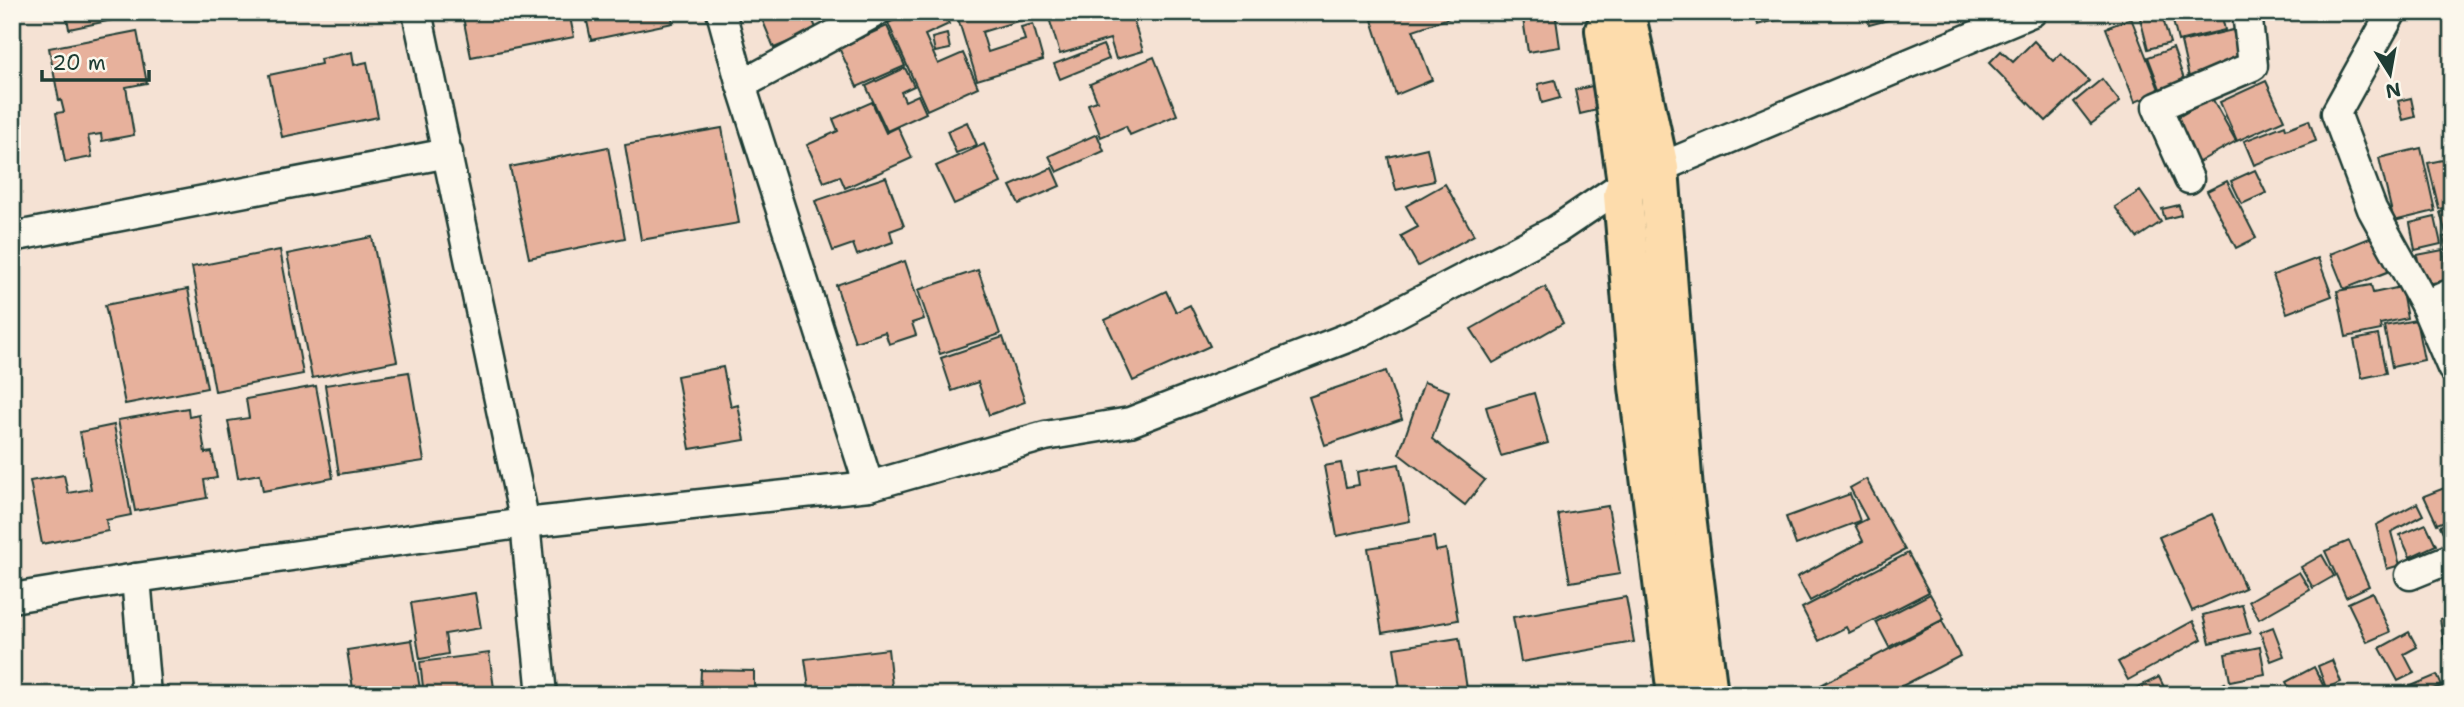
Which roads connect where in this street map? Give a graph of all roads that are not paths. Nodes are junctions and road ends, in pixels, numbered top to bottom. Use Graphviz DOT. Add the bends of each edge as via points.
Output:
graph roads {
  1 [pos="418,12"];
  2 [pos="720,12"];
  3 [pos="876,12"];
  4 [pos="1602,12"];
  5 [pos="1625,12"];
  6 [pos="2032,12"];
  7 [pos="2247,12"];
  8 [pos="2392,12"];
  9 [pos="741,85"];
  10 [pos="448,153"];
  11 [pos="1643,176"];
  12 [pos="2189,179"];
  13 [pos="12,237"];
  14 [pos="2452,293"];
  15 [pos="2425,305"];
  16 [pos="2452,368"];
  17 [pos="869,486"];
  18 [pos="525,523"];
  19 [pos="2452,558"];
  20 [pos="2410,575"];
  21 [pos="136,578"];
  22 [pos="12,598"];
  23 [pos="146,695"];
  24 [pos="542,695"];
  25 [pos="1677,695"];
  26 [pos="1708,695"];
  1 -- 10 [label="street"];
  2 -- 9 [label="street"];
  3 -- 9 [label="street"];
  4 -- 11 [label="main road"];
  5 -- 11 [label="main road"];
  6 -- 11 [label="street"];
  7 -- 12 [label="street" via="2253,66 2157,107"];
  8 -- 15 [label="street" via="2336,113 2372,209"];
  9 -- 17 [label="street"];
  10 -- 13 [label="street"];
  10 -- 18 [label="street"];
  11 -- 17 [label="street" via="1556,230 1357,334 1130,422 1045,436"];
  11 -- 25 [label="main road" via="1623,195 1639,387"];
  11 -- 26 [label="main road"];
  14 -- 15 [label="street"];
  15 -- 16 [label="street"];
  17 -- 18 [label="street"];
  18 -- 21 [label="street"];
  18 -- 24 [label="street"];
  19 -- 20 [label="street"];
  21 -- 22 [label="street"];
  21 -- 23 [label="street"];
}
